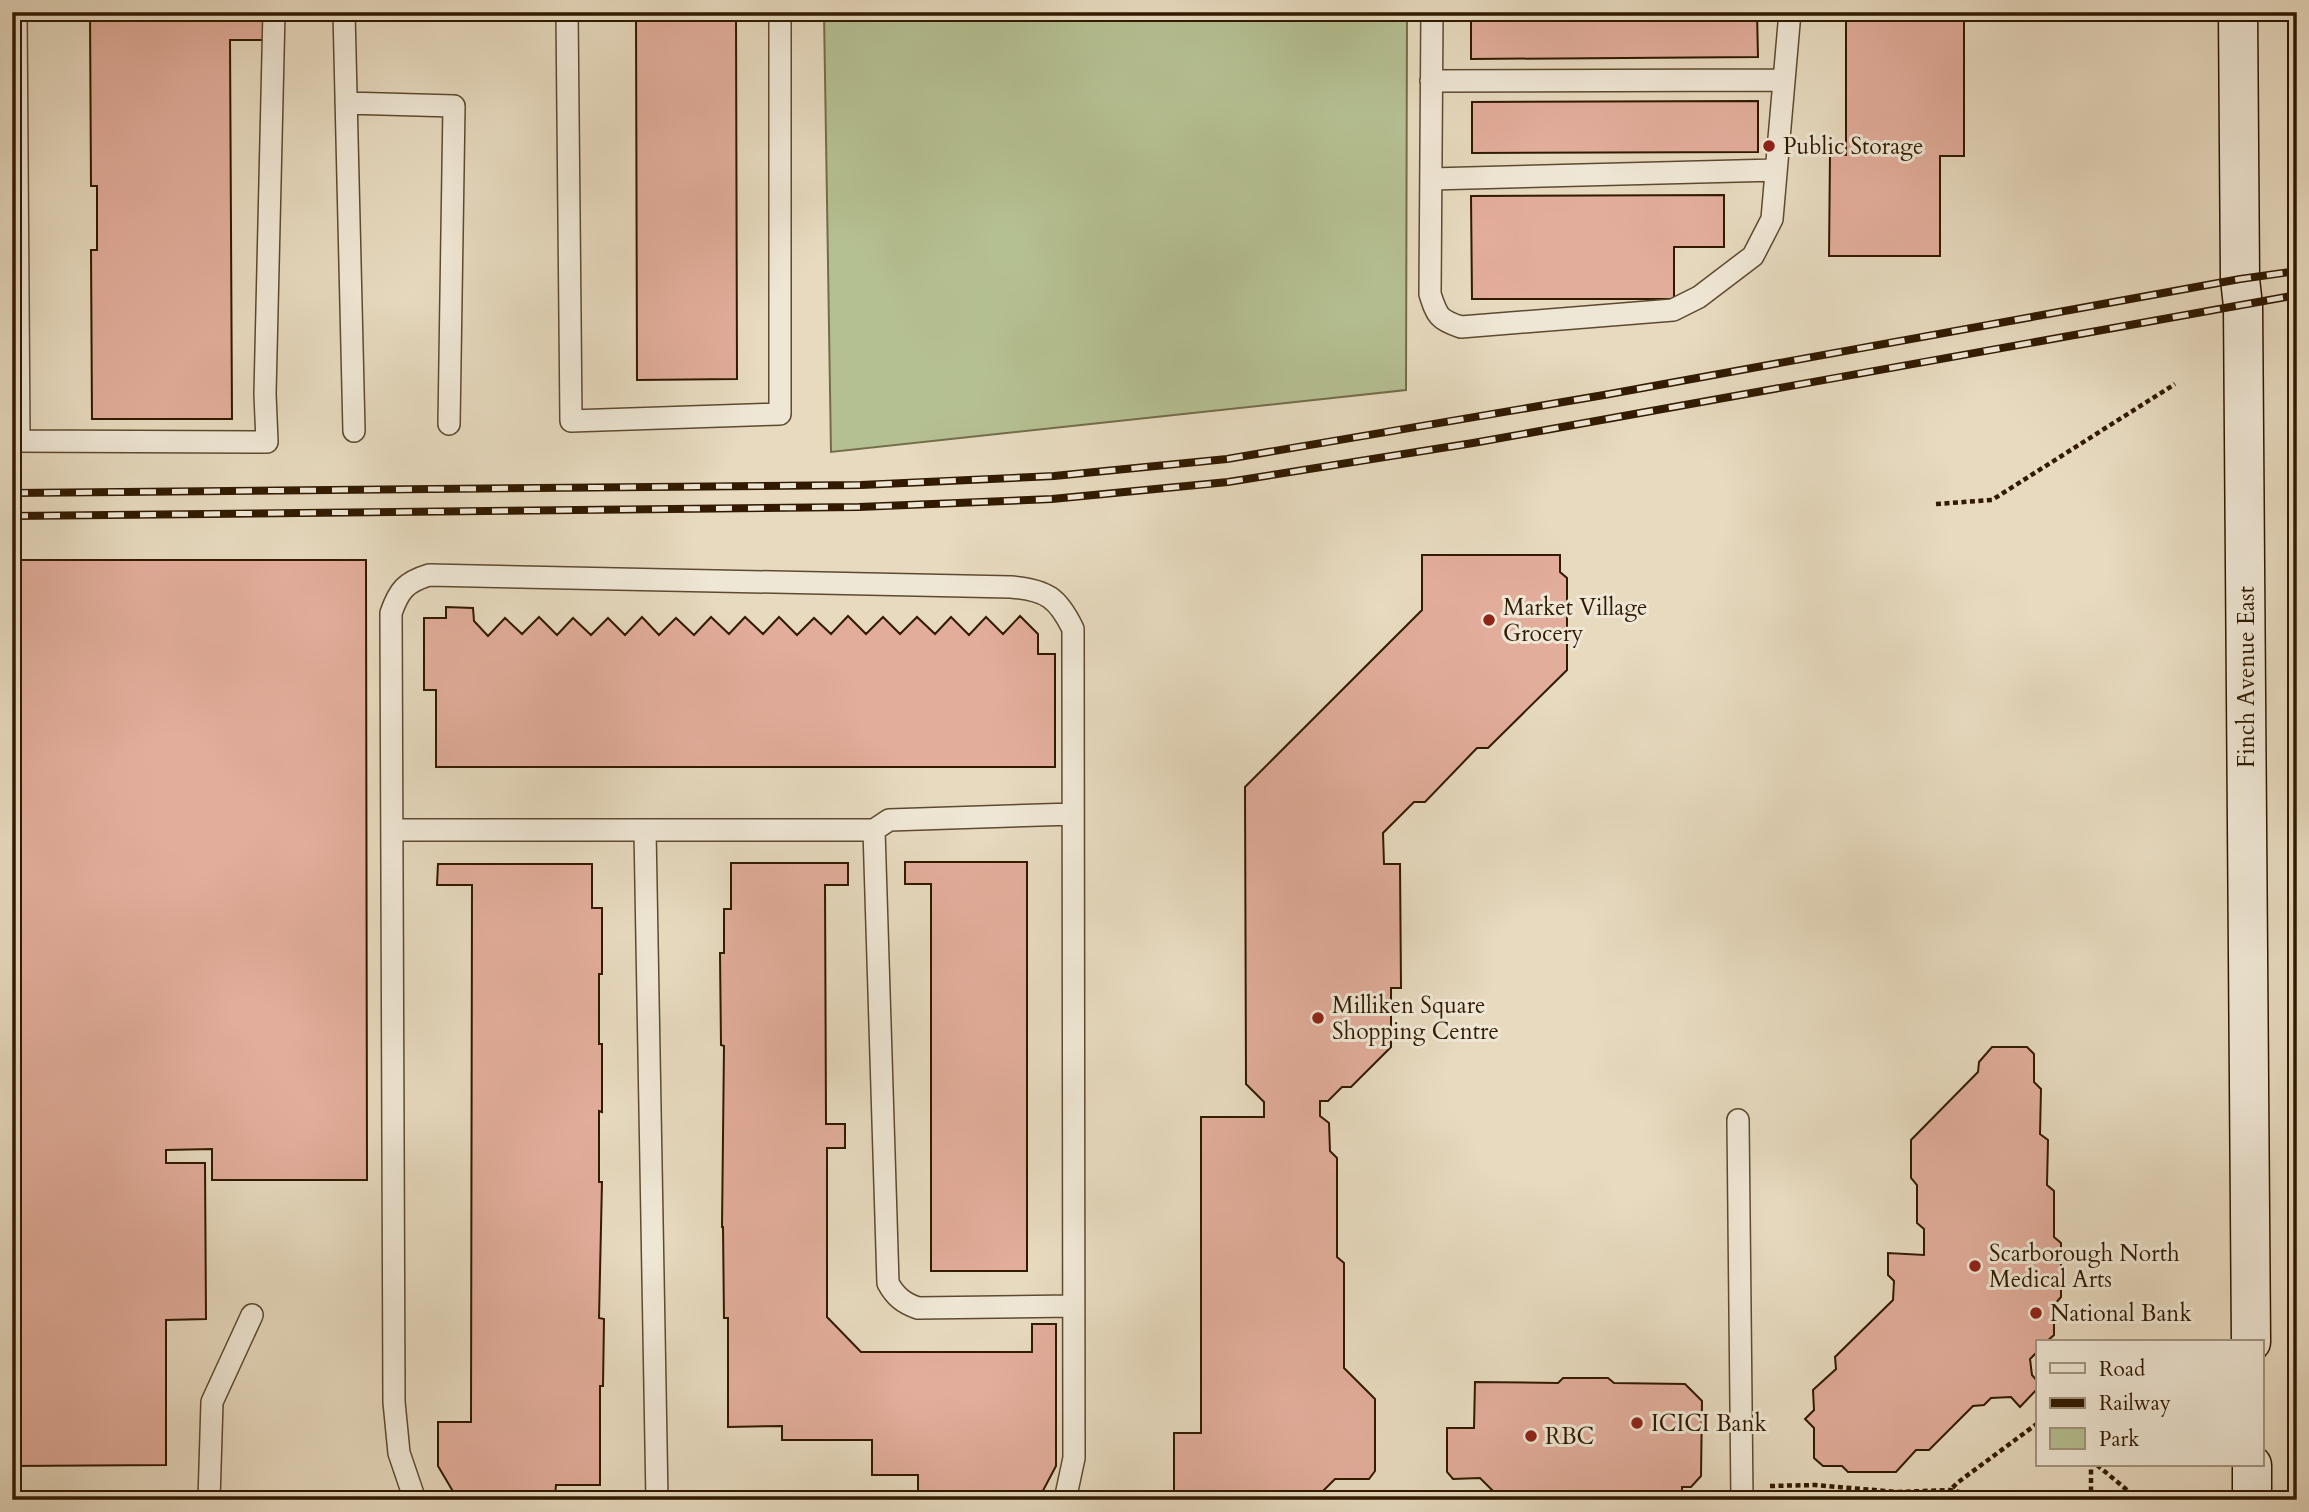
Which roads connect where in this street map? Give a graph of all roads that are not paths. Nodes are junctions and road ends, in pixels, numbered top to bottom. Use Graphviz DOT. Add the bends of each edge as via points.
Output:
graph roads {
  1 [pos="16,12"];
  2 [pos="274,12"];
  3 [pos="344,12"];
  4 [pos="567,12"];
  5 [pos="780,12"];
  6 [pos="1432,12"];
  7 [pos="1790,12"];
  8 [pos="2238,12"];
  9 [pos="1784,80"];
  10 [pos="1431,81"];
  11 [pos="346,103"];
  12 [pos="1776,170"];
  13 [pos="1431,179"];
  14 [pos="449,424"];
  15 [pos="354,431"];
  16 [pos="15,441"];
  17 [pos="1073,814"];
  18 [pos="392,830"];
  19 [pos="645,830"];
  20 [pos="874,830"];
  21 [pos="1738,1120"];
  22 [pos="1073,1306"];
  23 [pos="252,1315"];
  24 [pos="2251,1340"];
  25 [pos="2252,1466"];
  26 [pos="1742,1493"];
  27 [pos="208,1500"];
  28 [pos="415,1500"];
  29 [pos="657,1500"];
  30 [pos="1065,1500"];
  31 [pos="2252,1500"];
  1 -- 16 [label="lane"];
  2 -- 16 [label="lane" via="267,442"];
  3 -- 11 [label="lane"];
  4 -- 5 [label="lane" via="572,421 780,414"];
  6 -- 10 [label="lane"];
  7 -- 9 [label="lane"];
  8 -- 24 [label="main road, Finch Avenue East"];
  9 -- 10 [label="lane"];
  9 -- 12 [label="lane"];
  10 -- 13 [label="lane"];
  11 -- 14 [label="lane" via="454,106"];
  11 -- 15 [label="lane"];
  12 -- 13 [label="lane"];
  12 -- 13 [label="lane" via="1772,219 1753,256 1699,297 1673,310 1461,327 1445,322 1435,312 1430,294"];
  17 -- 18 [label="lane" via="1073,629 1063,608 1048,596 1011,587 429,575 411,581 391,613"];
  17 -- 20 [label="lane" via="889,820"];
  17 -- 22 [label="lane"];
  18 -- 19 [label="lane"];
  18 -- 28 [label="lane" via="394,1402 400,1453"];
  19 -- 20 [label="lane"];
  19 -- 29 [label="lane"];
  20 -- 22 [label="lane" via="888,1283 894,1295 918,1308"];
  21 -- 26 [label="lane"];
  22 -- 30 [label="lane" via="1074,1458"];
  23 -- 27 [label="lane" via="212,1402"];
  25 -- 31 [label="main road"];
}
